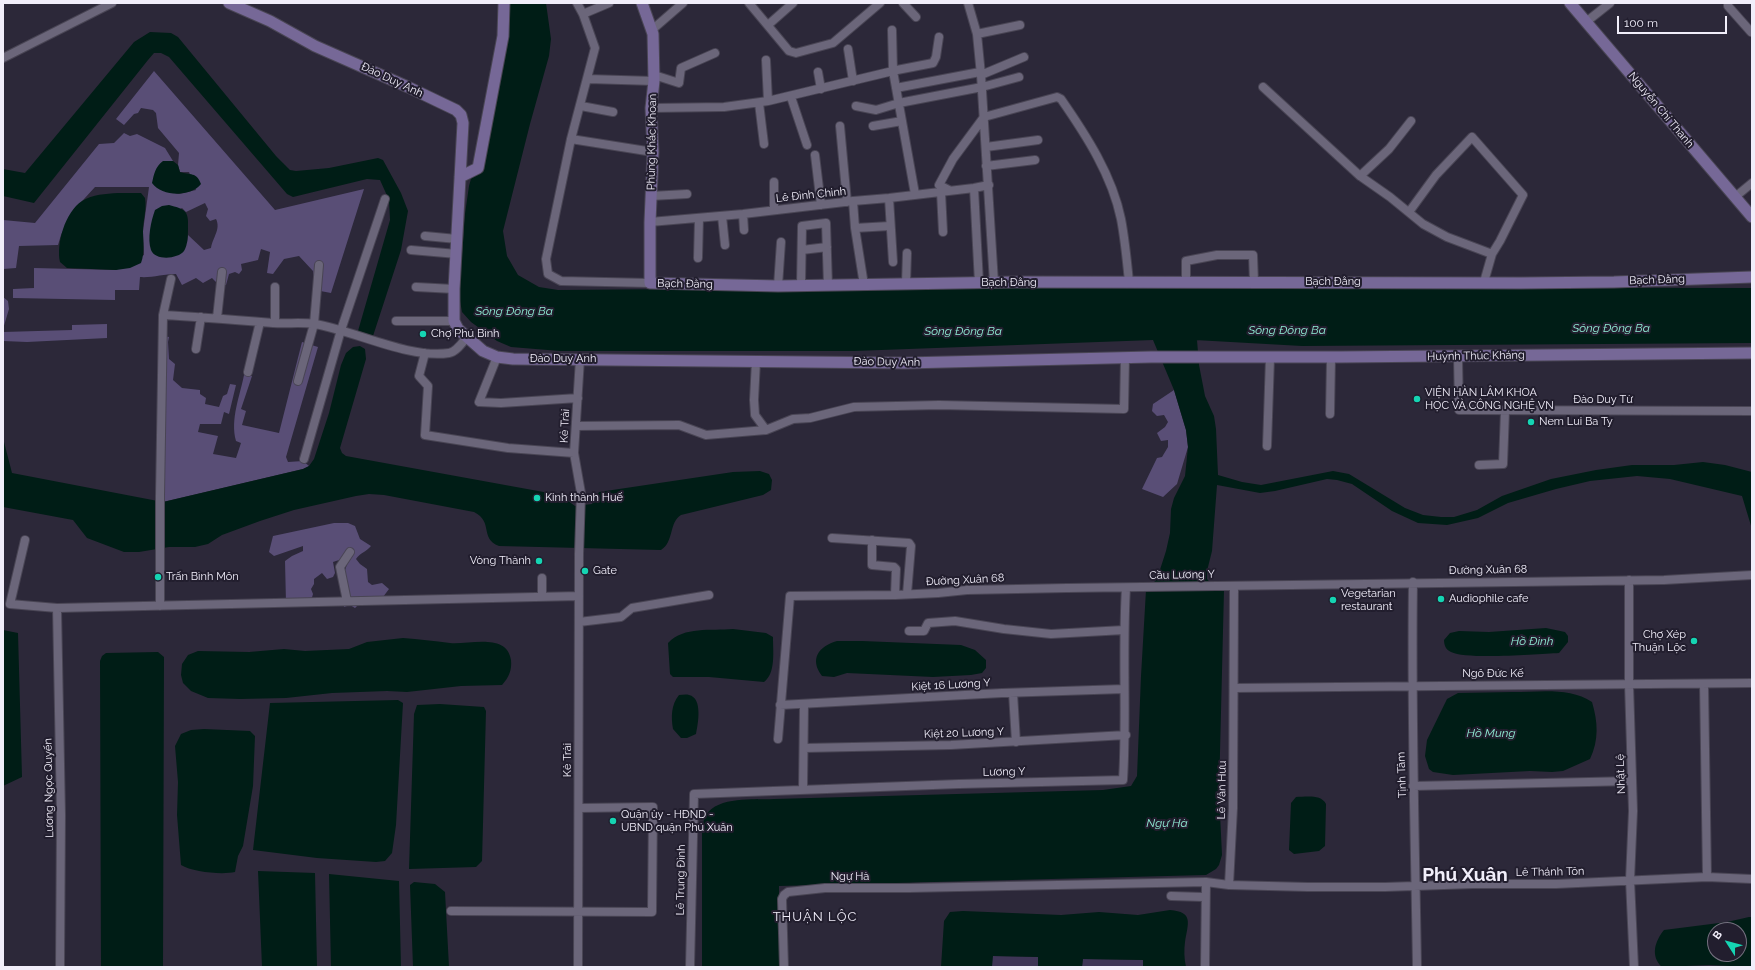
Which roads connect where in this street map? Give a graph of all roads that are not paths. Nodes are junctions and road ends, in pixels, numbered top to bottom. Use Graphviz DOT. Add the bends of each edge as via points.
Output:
graph roads {
  1 [pos="112,3"];
  2 [pos="228,3"];
  3 [pos="504,3"];
  4 [pos="577,3"];
  5 [pos="609,3"];
  6 [pos="642,3"];
  7 [pos="683,3"];
  8 [pos="749,3"];
  9 [pos="793,3"];
  10 [pos="880,3"];
  11 [pos="904,3"];
  12 [pos="968,3"];
  13 [pos="1570,3"];
  14 [pos="1610,3"];
  15 [pos="1728,3"];
  16 [pos="583,14"];
  17 [pos="916,17"];
  18 [pos="1586,22"];
  19 [pos="768,25"];
  20 [pos="1020,25"];
  21 [pos="653,29"];
  22 [pos="892,30"];
  23 [pos="1752,32"];
  24 [pos="977,34"];
  25 [pos="939,37"];
  26 [pos="848,49"];
  27 [pos="714,53"];
  28 [pos="1024,57"];
  29 [pos="3,58"];
  30 [pos="766,60"];
  31 [pos="893,71"];
  32 [pos="818,72"];
  33 [pos="980,73"];
  34 [pos="1019,77"];
  35 [pos="654,78"];
  36 [pos="588,79"];
  37 [pos="853,80"];
  38 [pos="982,87"];
  39 [pos="1264,87"];
  40 [pos="896,88"];
  41 [pos="821,89"];
  42 [pos="791,97"];
  43 [pos="768,101"];
  44 [pos="759,103"];
  45 [pos="899,103"];
  46 [pos="581,106"];
  47 [pos="856,106"];
  48 [pos="651,108"];
  49 [pos="613,112"];
  50 [pos="984,118"];
  51 [pos="1411,120"];
  52 [pos="902,121"];
  53 [pos="840,126"];
  54 [pos="873,126"];
  55 [pos="571,139"];
  56 [pos="1038,140"];
  57 [pos="764,144"];
  58 [pos="807,145"];
  59 [pos="986,147"];
  60 [pos="653,152"];
  61 [pos="815,155"];
  62 [pos="1035,160"];
  63 [pos="986,166"];
  64 [pos="1360,176"];
  65 [pos="460,177"];
  66 [pos="774,182"];
  67 [pos="1752,182"];
  68 [pos="989,185"];
  69 [pos="974,188"];
  70 [pos="945,191"];
  71 [pos="688,194"];
  72 [pos="916,194"];
  73 [pos="651,196"];
  74 [pos="1735,197"];
  75 [pos="889,198"];
  76 [pos="385,199"];
  77 [pos="850,201"];
  78 [pos="821,205"];
  79 [pos="770,210"];
  80 [pos="1409,212"];
  81 [pos="743,214"];
  82 [pos="722,216"];
  83 [pos="1752,216"];
  84 [pos="699,218"];
  85 [pos="767,220"];
  86 [pos="650,222"];
  87 [pos="890,226"];
  88 [pos="855,228"];
  89 [pos="744,230"];
  90 [pos="943,232"];
  91 [pos="425,236"];
  92 [pos="457,239"];
  93 [pos="781,242"];
  94 [pos="725,245"];
  95 [pos="827,247"];
  96 [pos="411,250"];
  97 [pos="802,250"];
  98 [pos="907,253"];
  99 [pos="456,254"];
  100 [pos="1492,254"];
  101 [pos="698,258"];
  102 [pos="893,262"];
  103 [pos="319,265"];
  104 [pos="222,272"];
  105 [pos="1752,277"];
  106 [pos="170,279"];
  107 [pos="1129,282"];
  108 [pos="1484,282"];
  109 [pos="650,283"];
  110 [pos="979,283"];
  111 [pos="994,283"];
  112 [pos="1186,283"];
  113 [pos="1254,283"];
  114 [pos="906,284"];
  115 [pos="801,285"];
  116 [pos="778,286"];
  117 [pos="828,286"];
  118 [pos="864,286"];
  119 [pos="275,287"];
  120 [pos="416,287"];
  121 [pos="454,289"];
  122 [pos="163,315"];
  123 [pos="201,318"];
  124 [pos="217,318"];
  125 [pos="396,321"];
  126 [pos="454,321"];
  127 [pos="260,322"];
  128 [pos="275,323"];
  129 [pos="314,324"];
  130 [pos="341,330"];
  131 [pos="467,338"];
  132 [pos="196,349"];
  133 [pos="425,353"];
  134 [pos="1752,353"];
  135 [pos="497,357"];
  136 [pos="1125,357"];
  137 [pos="1200,357"];
  138 [pos="1458,357"];
  139 [pos="1270,358"];
  140 [pos="1331,358"];
  141 [pos="580,359"];
  142 [pos="756,361"];
  143 [pos="248,372"];
  144 [pos="298,381"];
  145 [pos="578,398"];
  146 [pos="1505,411"];
  147 [pos="1752,411"];
  148 [pos="1330,414"];
  149 [pos="576,426"];
  150 [pos="766,430"];
  151 [pos="1267,446"];
  152 [pos="574,453"];
  153 [pos="304,459"];
  154 [pos="1479,465"];
  155 [pos="832,538"];
  156 [pos="25,540"];
  157 [pos="872,540"];
  158 [pos="350,552"];
  159 [pos="1752,575"];
  160 [pos="542,578"];
  161 [pos="1629,580"];
  162 [pos="1413,582"];
  163 [pos="1224,585"];
  164 [pos="1234,586"];
  165 [pos="1141,587"];
  166 [pos="1126,588"];
  167 [pos="907,594"];
  168 [pos="709,595"];
  169 [pos="895,595"];
  170 [pos="579,596"];
  171 [pos="542,597"];
  172 [pos="347,601"];
  173 [pos="160,606"];
  174 [pos="57,608"];
  175 [pos="579,622"];
  176 [pos="1124,630"];
  177 [pos="909,631"];
  178 [pos="1752,683"];
  179 [pos="1629,684"];
  180 [pos="1704,684"];
  181 [pos="1412,686"];
  182 [pos="1234,688"];
  183 [pos="1124,689"];
  184 [pos="1013,693"];
  185 [pos="780,705"];
  186 [pos="804,705"];
  187 [pos="1126,735"];
  188 [pos="778,739"];
  189 [pos="1016,742"];
  190 [pos="804,748"];
  191 [pos="1632,781"];
  192 [pos="1413,786"];
  193 [pos="803,789"];
  194 [pos="694,794"];
  195 [pos="579,808"];
  196 [pos="1707,877"];
  197 [pos="1752,879"];
  198 [pos="1630,880"];
  199 [pos="1206,882"];
  200 [pos="1229,884"];
  201 [pos="1416,886"];
  202 [pos="1170,896"];
  203 [pos="1204,897"];
  204 [pos="451,912"];
  205 [pos="578,912"];
  206 [pos="60,967"];
  207 [pos="578,967"];
  208 [pos="690,967"];
  209 [pos="784,967"];
  210 [pos="1205,967"];
  211 [pos="1417,967"];
  212 [pos="1634,967"];
  1 -- 29 [label="street"];
  2 -- 65 [label="street, Đào Duy Anh" via="456,110 461,115 463,123"];
  3 -- 65 [label="street" via="502,40 478,168"];
  4 -- 16 [label="street, Bạch Đằng"];
  5 -- 16 [label="street"];
  6 -- 21 [label="street, Phùng Khắc Khoan"];
  7 -- 21 [label="street"];
  8 -- 19 [label="street"];
  9 -- 19 [label="street"];
  10 -- 19 [label="street" via="836,41 800,52 790,51"];
  11 -- 17 [label="street"];
  12 -- 24 [label="street"];
  13 -- 18 [label="street, Nguyễn Chí Thanh"];
  14 -- 18 [label="street"];
  15 -- 23 [label="street"];
  16 -- 36 [label="street, Bạch Đằng" via="595,48"];
  18 -- 74 [label="street, Nguyễn Chí Thanh"];
  20 -- 24 [label="street"];
  21 -- 35 [label="street, Phùng Khắc Khoan"];
  22 -- 31 [label="street"];
  24 -- 33 [label="street"];
  25 -- 31 [label="street" via="933,63"];
  26 -- 37 [label="street"];
  27 -- 35 [label="street" via="681,68 679,83"];
  28 -- 33 [label="street"];
  30 -- 43 [label="street"];
  31 -- 37 [label="street"];
  31 -- 40 [label="street"];
  32 -- 41 [label="street"];
  33 -- 38 [label="street"];
  33 -- 40 [label="street"];
  34 -- 38 [label="street"];
  35 -- 36 [label="street"];
  35 -- 48 [label="street, Phùng Khắc Khoan"];
  36 -- 46 [label="street, Bạch Đằng"];
  37 -- 41 [label="street"];
  38 -- 45 [label="street"];
  38 -- 50 [label="street"];
  39 -- 64 [label="street"];
  40 -- 45 [label="street"];
  41 -- 42 [label="street"];
  42 -- 43 [label="street"];
  42 -- 58 [label="street"];
  43 -- 44 [label="street"];
  44 -- 48 [label="street" via="724,107"];
  44 -- 57 [label="street"];
  45 -- 47 [label="street" via="876,110"];
  45 -- 52 [label="street"];
  46 -- 49 [label="street"];
  46 -- 55 [label="street, Bạch Đằng"];
  48 -- 60 [label="street, Phùng Khắc Khoan"];
  50 -- 59 [label="street"];
  50 -- 70 [label="street" via="953,159 939,186"];
  50 -- 107 [label="street" via="1051,98 1061,99 1094,151 1114,194 1121,218"];
  51 -- 64 [label="street" via="1389,149"];
  52 -- 54 [label="street"];
  52 -- 72 [label="street"];
  53 -- 77 [label="street"];
  55 -- 60 [label="street"];
  55 -- 109 [label="street, Bạch Đằng" via="546,259 548,274 561,281"];
  56 -- 59 [label="street"];
  59 -- 63 [label="street"];
  60 -- 73 [label="street, Phùng Khắc Khoan"];
  61 -- 78 [label="street"];
  62 -- 63 [label="street"];
  63 -- 68 [label="street"];
  64 -- 80 [label="street"];
  65 -- 92 [label="street, Đào Duy Anh"];
  66 -- 79 [label="street"];
  67 -- 74 [label="street"];
  68 -- 69 [label="street, Lê Đình Chinh"];
  68 -- 111 [label="street"];
  69 -- 70 [label="street, Lê Đình Chinh"];
  69 -- 110 [label="street"];
  70 -- 72 [label="street, Lê Đình Chinh"];
  70 -- 90 [label="street"];
  71 -- 73 [label="street"];
  72 -- 75 [label="street, Lê Đình Chinh"];
  73 -- 86 [label="street, Phùng Khắc Khoan"];
  74 -- 83 [label="street, Nguyễn Chí Thanh"];
  75 -- 77 [label="street, Lê Đình Chinh"];
  75 -- 87 [label="street"];
  76 -- 130 [label="street"];
  77 -- 78 [label="street, Lê Đình Chinh"];
  77 -- 88 [label="street"];
  78 -- 79 [label="street, Lê Đình Chinh"];
  79 -- 81 [label="street, Lê Đình Chinh"];
  79 -- 85 [label="street"];
  80 -- 100 [label="street" via="1423,224 1448,237"];
  80 -- 100 [label="street" via="1436,175 1472,137 1523,195"];
  81 -- 82 [label="street, Lê Đình Chinh"];
  81 -- 89 [label="street"];
  82 -- 84 [label="street, Lê Đình Chinh"];
  82 -- 94 [label="street"];
  84 -- 86 [label="street, Lê Đình Chinh"];
  84 -- 101 [label="street"];
  86 -- 109 [label="street, Phùng Khắc Khoan"];
  87 -- 88 [label="street"];
  87 -- 102 [label="street"];
  88 -- 118 [label="street"];
  91 -- 92 [label="street"];
  92 -- 99 [label="street, Đào Duy Anh"];
  93 -- 116 [label="street"];
  95 -- 97 [label="street"];
  95 -- 97 [label="street" via="826,223 802,226"];
  95 -- 117 [label="street"];
  96 -- 99 [label="street"];
  97 -- 115 [label="street"];
  98 -- 114 [label="street"];
  99 -- 121 [label="street, Đào Duy Anh"];
  100 -- 108 [label="street"];
  103 -- 129 [label="street"];
  104 -- 124 [label="street"];
  105 -- 108 [label="street, Bạch Đằng" via="1614,282"];
  106 -- 122 [label="street"];
  107 -- 111 [label="street, Bạch Đằng"];
  107 -- 112 [label="street, Bạch Đằng"];
  108 -- 113 [label="street, Bạch Đằng"];
  109 -- 116 [label="street, Bạch Đằng"];
  110 -- 111 [label="street, Bạch Đằng"];
  110 -- 114 [label="street, Bạch Đằng"];
  112 -- 113 [label="street, Bạch Đằng"];
  112 -- 113 [label="street" via="1186,261 1216,255 1253,255"];
  114 -- 118 [label="street, Bạch Đằng"];
  115 -- 116 [label="street, Bạch Đằng"];
  115 -- 117 [label="street, Bạch Đằng"];
  117 -- 118 [label="street, Bạch Đằng"];
  119 -- 128 [label="street"];
  120 -- 121 [label="street"];
  121 -- 126 [label="street, Đào Duy Anh"];
  122 -- 123 [label="street"];
  122 -- 173 [label="street"];
  123 -- 124 [label="street"];
  123 -- 132 [label="street"];
  124 -- 127 [label="street"];
  125 -- 126 [label="street"];
  126 -- 131 [label="street, Đào Duy Anh"];
  127 -- 128 [label="street"];
  127 -- 143 [label="street"];
  128 -- 129 [label="street"];
  129 -- 130 [label="street"];
  129 -- 144 [label="street"];
  130 -- 133 [label="street" via="390,346"];
  130 -- 153 [label="street"];
  131 -- 133 [label="street" via="450,353"];
  131 -- 135 [label="street, Đào Duy Anh" via="483,351"];
  133 -- 152 [label="street" via="419,376 428,386 425,435 508,448"];
  134 -- 138 [label="street, Huỳnh Thúc Kháng"];
  135 -- 141 [label="street, Đào Duy Anh"];
  135 -- 145 [label="street" via="479,402"];
  136 -- 137 [label="street, Đào Duy Anh"];
  136 -- 142 [label="street, Đào Duy Anh" via="905,363"];
  136 -- 150 [label="street" via="1124,410 939,405 854,407 810,418 792,419"];
  137 -- 139 [label="street, Huỳnh Thúc Kháng"];
  138 -- 140 [label="street, Huỳnh Thúc Kháng"];
  138 -- 146 [label="street, Đào Duy Từ" via="1459,410"];
  139 -- 140 [label="street, Huỳnh Thúc Kháng"];
  139 -- 151 [label="street"];
  140 -- 148 [label="street"];
  141 -- 142 [label="street, Đào Duy Anh"];
  141 -- 145 [label="street, Kẻ Trài"];
  142 -- 150 [label="street" via="755,415"];
  145 -- 149 [label="street, Kẻ Trài"];
  146 -- 147 [label="street, Đào Duy Từ"];
  146 -- 154 [label="street" via="1503,464"];
  149 -- 150 [label="street" via="679,425 706,435"];
  149 -- 152 [label="street, Kẻ Trài"];
  152 -- 170 [label="street, Kẻ Trài" via="580,493"];
  155 -- 157 [label="street"];
  156 -- 174 [label="street" via="10,604"];
  157 -- 167 [label="street" via="905,542 911,545"];
  157 -- 169 [label="street" via="872,565 896,569"];
  158 -- 172 [label="street" via="340,568"];
  159 -- 161 [label="street, Đường Xuân 68"];
  160 -- 171 [label="street"];
  161 -- 162 [label="street, Đường Xuân 68"];
  161 -- 179 [label="street, Nhật Lệ"];
  162 -- 164 [label="street, Đường Xuân 68"];
  162 -- 181 [label="street, Tịnh Tâm"];
  163 -- 164 [label="street, Đường Xuân 68"];
  163 -- 165 [label="street, Cầu Lương Y"];
  164 -- 182 [label="street, Lê Văn Hưu"];
  165 -- 166 [label="street, Đường Xuân 68"];
  166 -- 167 [label="street, Đường Xuân 68" via="967,590"];
  166 -- 176 [label="street, Lương Y"];
  167 -- 169 [label="street, Đường Xuân 68"];
  168 -- 175 [label="street" via="632,608 621,617"];
  169 -- 185 [label="street, Đường Xuân 68" via="790,596"];
  170 -- 171 [label="street"];
  170 -- 175 [label="street, Kẻ Trài"];
  171 -- 172 [label="street"];
  172 -- 173 [label="street"];
  173 -- 174 [label="street"];
  174 -- 206 [label="street, Lương Ngọc Quyến" via="61,815"];
  175 -- 195 [label="street, Kẻ Trài"];
  176 -- 177 [label="street" via="1050,634 955,621 928,623 924,631"];
  176 -- 183 [label="street, Lương Y"];
  178 -- 180 [label="street, Ngô Đức Kế"];
  179 -- 180 [label="street, Ngô Đức Kế"];
  179 -- 181 [label="street, Ngô Đức Kế"];
  179 -- 191 [label="street, Nhật Lệ"];
  180 -- 196 [label="street"];
  181 -- 182 [label="street, Ngô Đức Kế"];
  181 -- 192 [label="street, Tịnh Tâm"];
  182 -- 200 [label="street, Lê Văn Hưu" via="1233,808"];
  183 -- 184 [label="street, Kiệt 16 Lương Y"];
  183 -- 187 [label="street, Lương Y"];
  184 -- 186 [label="street, Kiệt 16 Lương Y"];
  184 -- 189 [label="street"];
  185 -- 186 [label="street, Kiệt 16 Lương Y"];
  185 -- 188 [label="street"];
  186 -- 190 [label="street"];
  187 -- 189 [label="street, Kiệt 20 Lương Y"];
  187 -- 193 [label="street, Lương Y" via="1123,780"];
  189 -- 190 [label="street, Kiệt 20 Lương Y"];
  190 -- 193 [label="street"];
  191 -- 192 [label="street"];
  191 -- 198 [label="street, Nhật Lệ"];
  192 -- 201 [label="street, Tịnh Tâm"];
  193 -- 194 [label="street, Lương Y"];
  194 -- 208 [label="street, Lê Trung Đình"];
  195 -- 205 [label="street, Kẻ Trài"];
  195 -- 205 [label="street" via="653,806 652,912"];
  196 -- 197 [label="street, Lê Thánh Tôn"];
  196 -- 198 [label="street, Lê Thánh Tôn"];
  198 -- 201 [label="street, Lê Thánh Tôn"];
  198 -- 212 [label="street, Nhật Lệ"];
  199 -- 200 [label="street"];
  199 -- 203 [label="street"];
  199 -- 209 [label="street, Ngự Hà" via="825,888 788,892 782,899"];
  200 -- 201 [label="street, Lê Thánh Tôn" via="1308,887"];
  201 -- 211 [label="street, Tịnh Tâm"];
  202 -- 203 [label="street"];
  203 -- 210 [label="street"];
  204 -- 205 [label="street"];
  205 -- 207 [label="street, Kẻ Trài"];
}
